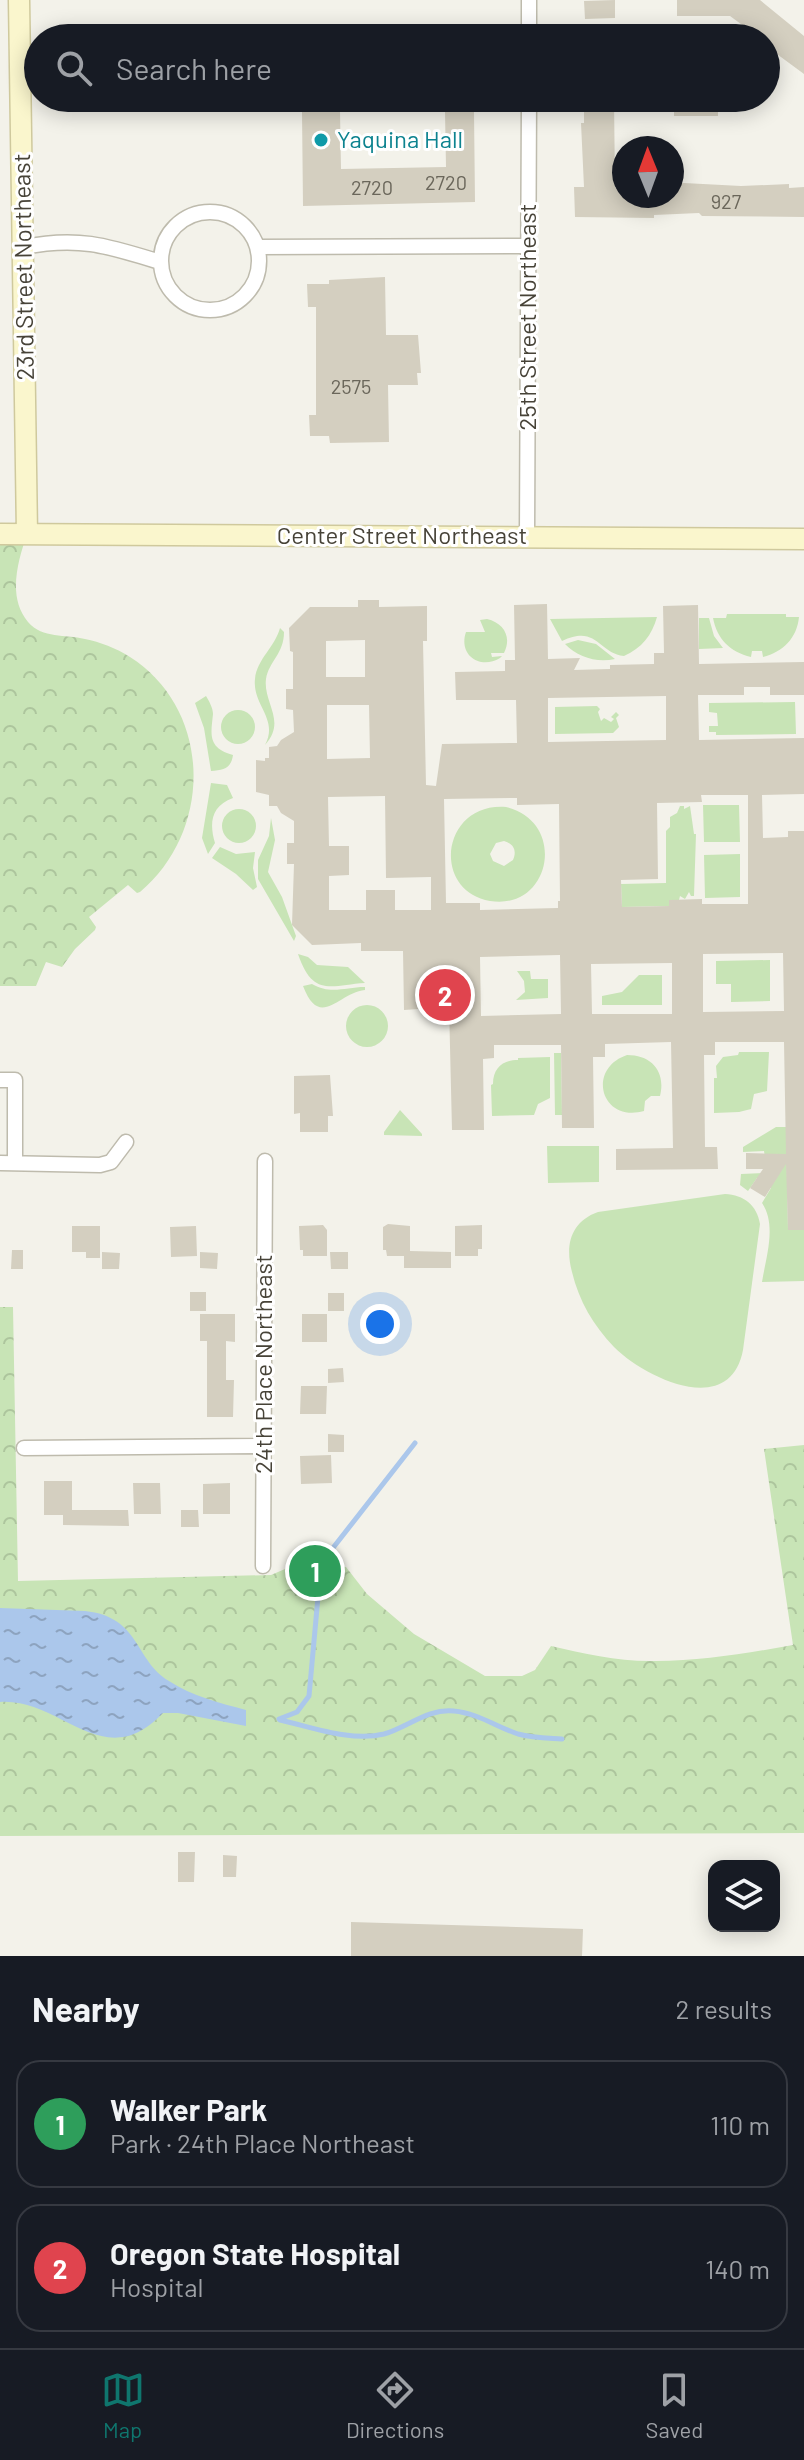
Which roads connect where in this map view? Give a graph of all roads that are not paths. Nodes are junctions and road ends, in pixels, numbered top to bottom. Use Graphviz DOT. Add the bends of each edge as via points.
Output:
graph roads {
  1 [pos="19,0"];
  2 [pos="529,0"];
  3 [pos="529,24"];
  4 [pos="24,27"];
  5 [pos="27,112"];
  6 [pos="529,112"];
  7 [pos="529,246"];
  8 [pos="24,247"];
  9 [pos="258,247"];
  10 [pos="160,262"];
  11 [pos="0,534"];
  12 [pos="27,534"];
  13 [pos="527,537"];
  14 [pos="804,539"];
  15 [pos="7,1080"];
  16 [pos="126,1142"];
  17 [pos="265,1161"];
  18 [pos="7,1163"];
  19 [pos="264,1446"];
  20 [pos="24,1448"];
  21 [pos="263,1566"];
  1 -- 4 [label="main road, 23rd Street Northeast"];
  2 -- 3 [label="street"];
  5 -- 8 [label="main road, 23rd Street Northeast"];
  6 -- 7 [label="street, 25th Street Northeast"];
  7 -- 9 [label="street"];
  7 -- 13 [label="street, 25th Street Northeast"];
  8 -- 10 [label="street" via="92,242"];
  8 -- 12 [label="main road, 23rd Street Northeast"];
  9 -- 10 [label="street" via="240,221 226,213 195,213 169,232"];
  9 -- 10 [label="street" via="260,263 249,292 237,303 210,310 183,302 171,292"];
  11 -- 12 [label="main road, Center Street Northeast"];
  12 -- 13 [label="main road, Center Street Northeast"];
  13 -- 14 [label="main road, Center Street Northeast"];
  15 -- 18 [label="street"];
  16 -- 18 [label="street" via="111,1162 100,1165"];
  17 -- 19 [label="street, 24th Place Northeast"];
  19 -- 20 [label="street"];
  19 -- 21 [label="street, 24th Place Northeast"];
}
